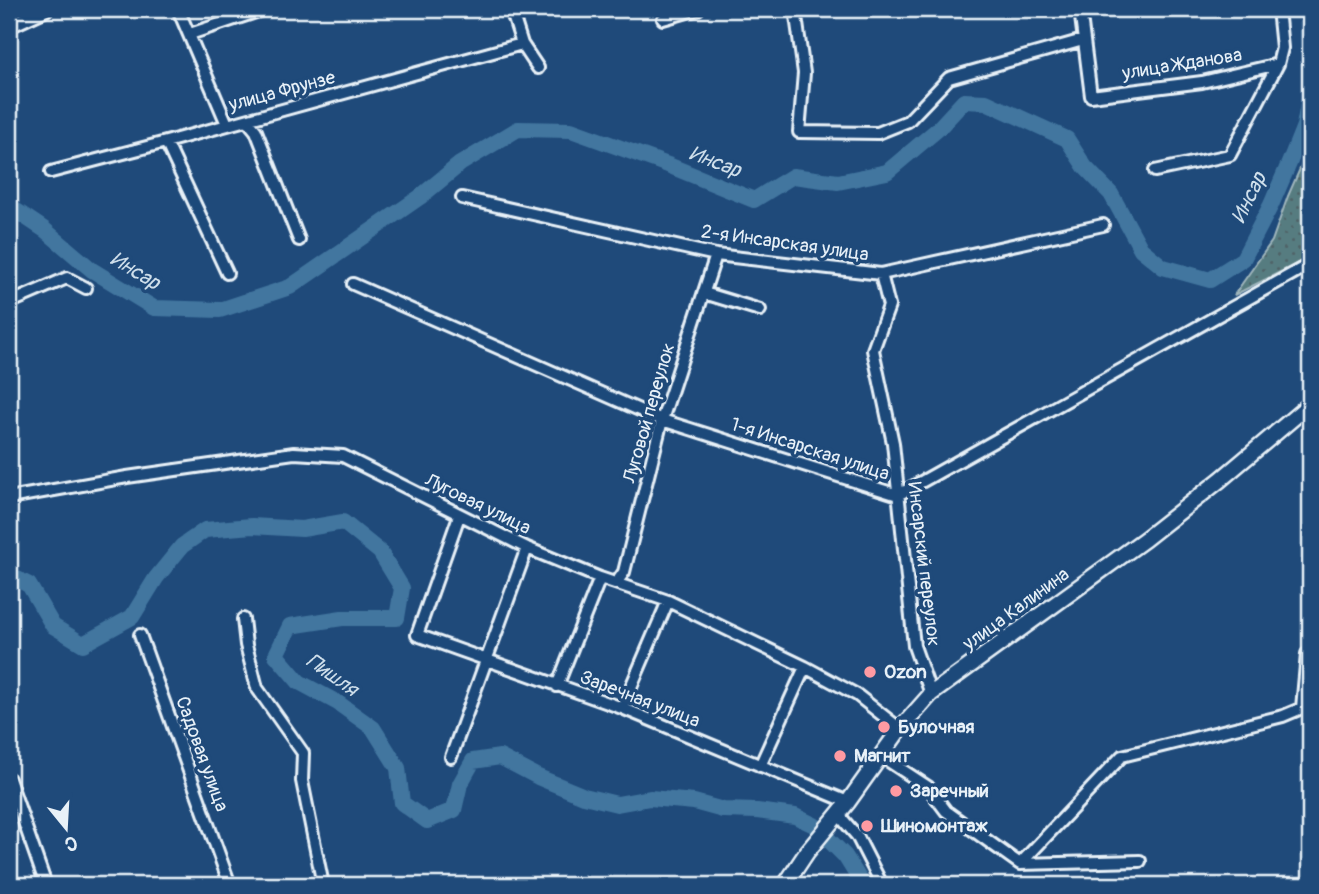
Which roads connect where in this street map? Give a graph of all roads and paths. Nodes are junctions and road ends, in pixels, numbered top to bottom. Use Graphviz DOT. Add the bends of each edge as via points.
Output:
graph roads {
  1 [pos="46,9"];
  2 [pos="178,9"];
  3 [pos="265,9"];
  4 [pos="511,9"];
  5 [pos="698,9"];
  6 [pos="794,9"];
  7 [pos="1080,9"];
  8 [pos="1278,9"];
  9 [pos="663,19"];
  10 [pos="9,26"];
  11 [pos="190,34"];
  12 [pos="1083,40"];
  13 [pos="522,44"];
  14 [pos="1278,64"];
  15 [pos="538,68"];
  16 [pos="247,120"];
  17 [pos="227,124"];
  18 [pos="166,142"];
  19 [pos="51,172"];
  20 [pos="1155,172"];
  21 [pos="462,198"];
  22 [pos="1103,225"];
  23 [pos="299,240"];
  24 [pos="716,254"];
  25 [pos="1310,264"];
  26 [pos="227,273"];
  27 [pos="881,274"];
  28 [pos="354,284"];
  29 [pos="86,288"];
  30 [pos="704,293"];
  31 [pos="9,303"];
  32 [pos="760,310"];
  33 [pos="1310,404"];
  34 [pos="662,420"];
  35 [pos="898,495"];
  36 [pos="9,498"];
  37 [pos="459,516"];
  38 [pos="527,548"];
  39 [pos="600,578"];
  40 [pos="617,582"];
  41 [pos="667,601"];
  42 [pos="243,619"];
  43 [pos="140,635"];
  44 [pos="1310,653"];
  45 [pos="485,661"];
  46 [pos="805,667"];
  47 [pos="557,685"];
  48 [pos="931,694"];
  49 [pos="622,708"];
  50 [pos="900,729"];
  51 [pos="881,756"];
  52 [pos="451,757"];
  53 [pos="760,766"];
  54 [pos="9,779"];
  55 [pos="848,802"];
  56 [pos="835,818"];
  57 [pos="1140,861"];
  58 [pos="1020,864"];
  59 [pos="46,885"];
  60 [pos="230,885"];
  61 [pos="321,885"];
  62 [pos="785,885"];
  63 [pos="882,885"];
  1 -- 10 [label="street"];
  2 -- 11 [label="street"];
  3 -- 11 [label="street"];
  4 -- 13 [label="street"];
  5 -- 9 [label="street"];
  6 -- 12 [label="street" via="804,73 799,132 878,133 908,121 949,78"];
  7 -- 12 [label="street"];
  8 -- 14 [label="street" via="1282,48"];
  11 -- 17 [label="street"];
  12 -- 14 [label="street, улица Жданова" via="1091,96 1202,82"];
  13 -- 15 [label="street"];
  13 -- 16 [label="street, улица Фрунзе"];
  14 -- 20 [label="street" via="1230,155"];
  16 -- 17 [label="street, улица Фрунзе"];
  16 -- 23 [label="street" via="256,131"];
  17 -- 18 [label="street, улица Фрунзе"];
  18 -- 19 [label="street, улица Фрунзе"];
  18 -- 26 [label="street"];
  21 -- 24 [label="street, 2-я Инсарская улица"];
  22 -- 27 [label="street, 2-я Инсарская улица"];
  24 -- 27 [label="street, 2-я Инсарская улица"];
  24 -- 30 [label="street, Луговой переулок"];
  25 -- 35 [label="street, 1-я Инсарская улица"];
  27 -- 35 [label="street, Инсарский переулок" via="889,306 873,350 893,443"];
  28 -- 34 [label="street, 1-я Инсарская улица"];
  29 -- 31 [label="street" via="67,278"];
  30 -- 32 [label="street"];
  30 -- 34 [label="street, Луговой переулок"];
  33 -- 48 [label="main road, улица Калинина" via="1145,539"];
  34 -- 35 [label="street, 1-я Инсарская улица"];
  34 -- 40 [label="street, Луговой переулок" via="624,572"];
  35 -- 48 [label="street, Инсарский переулок" via="915,646"];
  36 -- 37 [label="street, Луговая улица" via="294,453 343,456"];
  37 -- 38 [label="street, Луговая улица"];
  37 -- 45 [label="street, Заречная улица" via="417,635"];
  38 -- 39 [label="street, Луговая улица"];
  38 -- 45 [label="street"];
  39 -- 40 [label="street, Луговая улица"];
  39 -- 47 [label="street"];
  40 -- 41 [label="street, Луговая улица"];
  41 -- 46 [label="street, Луговая улица"];
  41 -- 49 [label="street"];
  42 -- 61 [label="street" via="257,688 303,753 302,781"];
  43 -- 60 [label="street, Садовая улица"];
  44 -- 58 [label="street" via="1302,708 1122,756"];
  45 -- 47 [label="street, Заречная улица"];
  45 -- 52 [label="street"];
  46 -- 50 [label="street, Луговая улица" via="857,695"];
  46 -- 53 [label="street"];
  47 -- 49 [label="street, Заречная улица"];
  48 -- 50 [label="main road, улица Калинина"];
  49 -- 53 [label="street, Заречная улица"];
  50 -- 51 [label="main road, улица Калинина"];
  51 -- 55 [label="main road, улица Калинина"];
  51 -- 58 [label="street" via="928,787 946,811"];
  53 -- 55 [label="street, Заречная улица"];
  54 -- 59 [label="street"];
  55 -- 56 [label="main road, улица Калинина"];
  56 -- 62 [label="main road, улица Калинина"];
  56 -- 63 [label="street" via="857,836"];
  57 -- 58 [label="street"];
}
